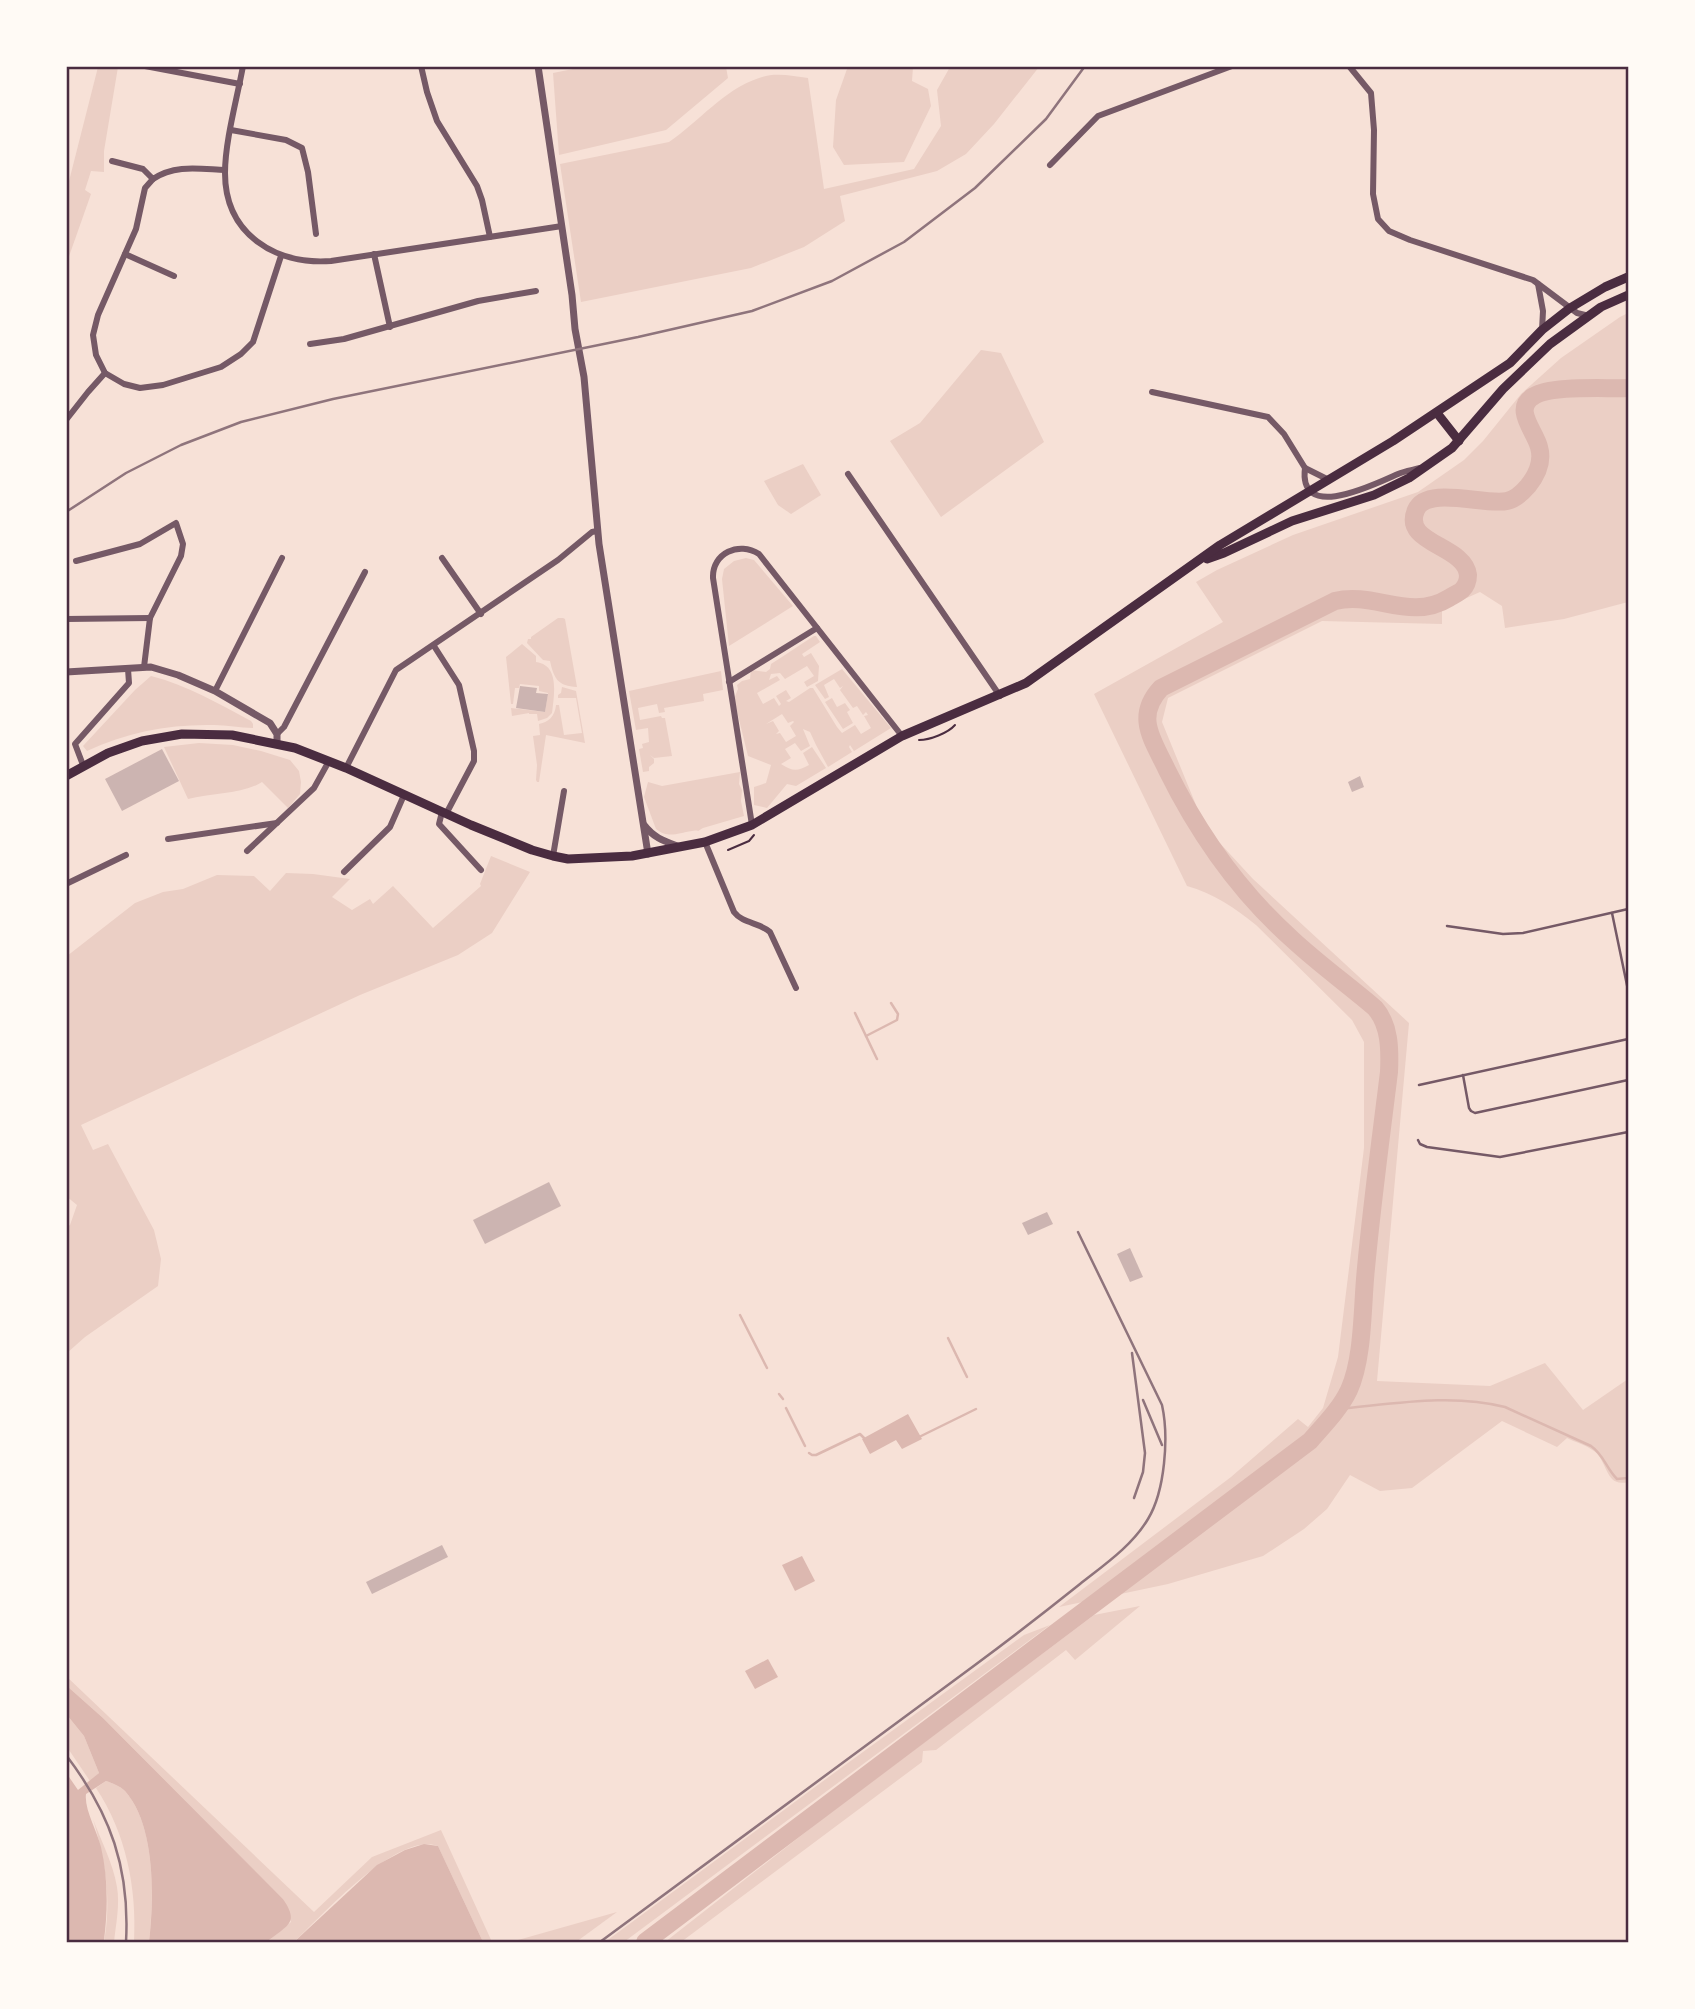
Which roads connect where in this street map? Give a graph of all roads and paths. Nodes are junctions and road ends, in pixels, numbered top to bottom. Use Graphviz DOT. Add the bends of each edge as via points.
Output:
graph roads {
  1 [pos="145,66"];
  2 [pos="243,66"];
  3 [pos="421,66"];
  4 [pos="538,66"];
  5 [pos="1231,66"];
  6 [pos="1349,66"];
  7 [pos="240,84"];
  8 [pos="231,130"];
  9 [pos="111,160"];
  10 [pos="1050,165"];
  11 [pos="225,170"];
  12 [pos="153,179"];
  13 [pos="562,226"];
  14 [pos="316,234"];
  15 [pos="490,237"];
  16 [pos="125,254"];
  17 [pos="374,254"];
  18 [pos="281,256"];
  19 [pos="174,276"];
  20 [pos="1629,277"];
  21 [pos="1538,284"];
  22 [pos="536,291"];
  23 [pos="1629,295"];
  24 [pos="1570,308"];
  25 [pos="1589,316"];
  26 [pos="390,327"];
  27 [pos="1542,330"];
  28 [pos="310,344"];
  29 [pos="105,373"];
  30 [pos="1152,392"];
  31 [pos="1437,413"];
  32 [pos="66,420"];
  33 [pos="1459,441"];
  34 [pos="1428,466"];
  35 [pos="1305,468"];
  36 [pos="848,474"];
  37 [pos="1329,480"];
  38 [pos="1311,491"];
  39 [pos="597,531"];
  40 [pos="282,558"];
  41 [pos="442,558"];
  42 [pos="76,561"];
  43 [pos="1199,562"];
  44 [pos="365,572"];
  45 [pos="481,614"];
  46 [pos="150,618"];
  47 [pos="66,619"];
  48 [pos="817,628"];
  49 [pos="434,646"];
  50 [pos="144,667"];
  51 [pos="128,669"];
  52 [pos="66,672"];
  53 [pos="729,682"];
  54 [pos="215,691"];
  55 [pos="1000,696"];
  56 [pos="956,724"];
  57 [pos="902,736"];
  58 [pos="277,738"];
  59 [pos="917,740"];
  60 [pos="75,744"];
  61 [pos="66,752"];
  62 [pos="329,761"];
  63 [pos="83,765"];
  64 [pos="346,768"];
  65 [pos="66,776"];
  66 [pos="564,791"];
  67 [pos="404,795"];
  68 [pos="444,813"];
  69 [pos="277,823"];
  70 [pos="643,824"];
  71 [pos="753,830"];
  72 [pos="168,839"];
  73 [pos="705,842"];
  74 [pos="684,848"];
  75 [pos="728,850"];
  76 [pos="247,851"];
  77 [pos="648,854"];
  78 [pos="126,855"];
  79 [pos="553,856"];
  80 [pos="481,870"];
  81 [pos="344,872"];
  82 [pos="67,882"];
  83 [pos="1629,909"];
  84 [pos="1612,914"];
  85 [pos="1447,926"];
  86 [pos="796,988"];
  87 [pos="1629,990"];
  88 [pos="1629,1039"];
  89 [pos="1463,1075"];
  90 [pos="1629,1080"];
  91 [pos="1419,1084"];
  92 [pos="1629,1132"];
  93 [pos="1418,1140"];
  1 -- 7 [label="street"];
  2 -- 7 [label="street"];
  3 -- 15 [label="street" via="438,121 477,186"];
  4 -- 13 [label="street"];
  5 -- 10 [label="street" via="1098,116"];
  6 -- 21 [label="street" via="1371,93 1373,194 1378,219 1389,231 1410,240"];
  7 -- 8 [label="street"];
  8 -- 11 [label="street"];
  8 -- 14 [label="street" via="286,140 302,148"];
  9 -- 12 [label="street" via="144,169"];
  11 -- 12 [label="street" via="183,168 164,171"];
  11 -- 18 [label="street" via="231,206 239,222 256,241"];
  12 -- 16 [label="street" via="145,188"];
  13 -- 15 [label="street"];
  13 -- 39 [label="street" via="586,395"];
  15 -- 17 [label="street"];
  16 -- 19 [label="street"];
  16 -- 29 [label="street" via="93,335"];
  17 -- 18 [label="street" via="320,262"];
  17 -- 26 [label="street"];
  18 -- 29 [label="street" via="254,342 221,367 140,388"];
  20 -- 24 [label="main road"];
  21 -- 24 [label="street"];
  21 -- 27 [label="street"];
  22 -- 26 [label="street" via="478,301"];
  23 -- 25 [label="main road"];
  24 -- 25 [label="street"];
  24 -- 27 [label="main road"];
  25 -- 33 [label="main road" via="1527,364"];
  26 -- 28 [label="street"];
  27 -- 31 [label="main road" via="1510,363"];
  29 -- 32 [label="street"];
  30 -- 35 [label="street" via="1268,417"];
  31 -- 33 [label="main road"];
  31 -- 37 [label="main road"];
  33 -- 34 [label="main road"];
  34 -- 38 [label="street" via="1363,490 1324,498"];
  34 -- 43 [label="main road" via="1394,487 1292,521"];
  35 -- 37 [label="street"];
  35 -- 38 [label="street" via="1303,478"];
  36 -- 55 [label="street"];
  37 -- 38 [label="main road"];
  38 -- 43 [label="main road"];
  39 -- 45 [label="street"];
  39 -- 70 [label="street"];
  40 -- 54 [label="street"];
  41 -- 45 [label="street"];
  42 -- 46 [label="street" via="140,544 176,523 183,544 181,556"];
  43 -- 55 [label="main road" via="1040,675"];
  44 -- 58 [label="street"];
  45 -- 49 [label="street"];
  46 -- 47 [label="street"];
  46 -- 50 [label="street"];
  48 -- 53 [label="street"];
  48 -- 53 [label="street" via="759,554 738,549 723,555 713,571"];
  48 -- 57 [label="street"];
  49 -- 64 [label="street" via="396,670"];
  49 -- 68 [label="street" via="459,685 474,751 474,761"];
  50 -- 51 [label="street"];
  50 -- 54 [label="street"];
  51 -- 52 [label="street"];
  51 -- 60 [label="street" via="129,683"];
  53 -- 71 [label="street"];
  54 -- 58 [label="street" via="262,718 274,728"];
  55 -- 57 [label="main road"];
  56 -- 59 [label="path"];
  57 -- 71 [label="main road"];
  58 -- 62 [label="main road"];
  58 -- 63 [label="main road" via="182,734 126,746"];
  60 -- 61 [label="street"];
  60 -- 63 [label="street"];
  62 -- 64 [label="main road"];
  62 -- 69 [label="street" via="314,788"];
  63 -- 65 [label="main road"];
  64 -- 67 [label="main road"];
  66 -- 79 [label="street"];
  67 -- 68 [label="main road"];
  67 -- 81 [label="street" via="390,827"];
  68 -- 79 [label="main road"];
  68 -- 80 [label="street" via="439,824"];
  69 -- 72 [label="street"];
  69 -- 76 [label="street"];
  70 -- 74 [label="street" via="660,840"];
  70 -- 77 [label="street"];
  71 -- 73 [label="main road"];
  71 -- 75 [label="path" via="750,841"];
  73 -- 74 [label="main road"];
  73 -- 86 [label="street" via="734,912 770,932"];
  74 -- 77 [label="main road"];
  77 -- 79 [label="main road"];
  78 -- 82 [label="street"];
  83 -- 84 [label="lane"];
  84 -- 85 [label="lane" via="1523,933"];
  84 -- 87 [label="lane"];
  88 -- 89 [label="lane"];
  89 -- 90 [label="lane" via="1469,1108 1475,1113"];
  89 -- 91 [label="lane"];
  92 -- 93 [label="lane" via="1500,1157 1427,1147"];
}
